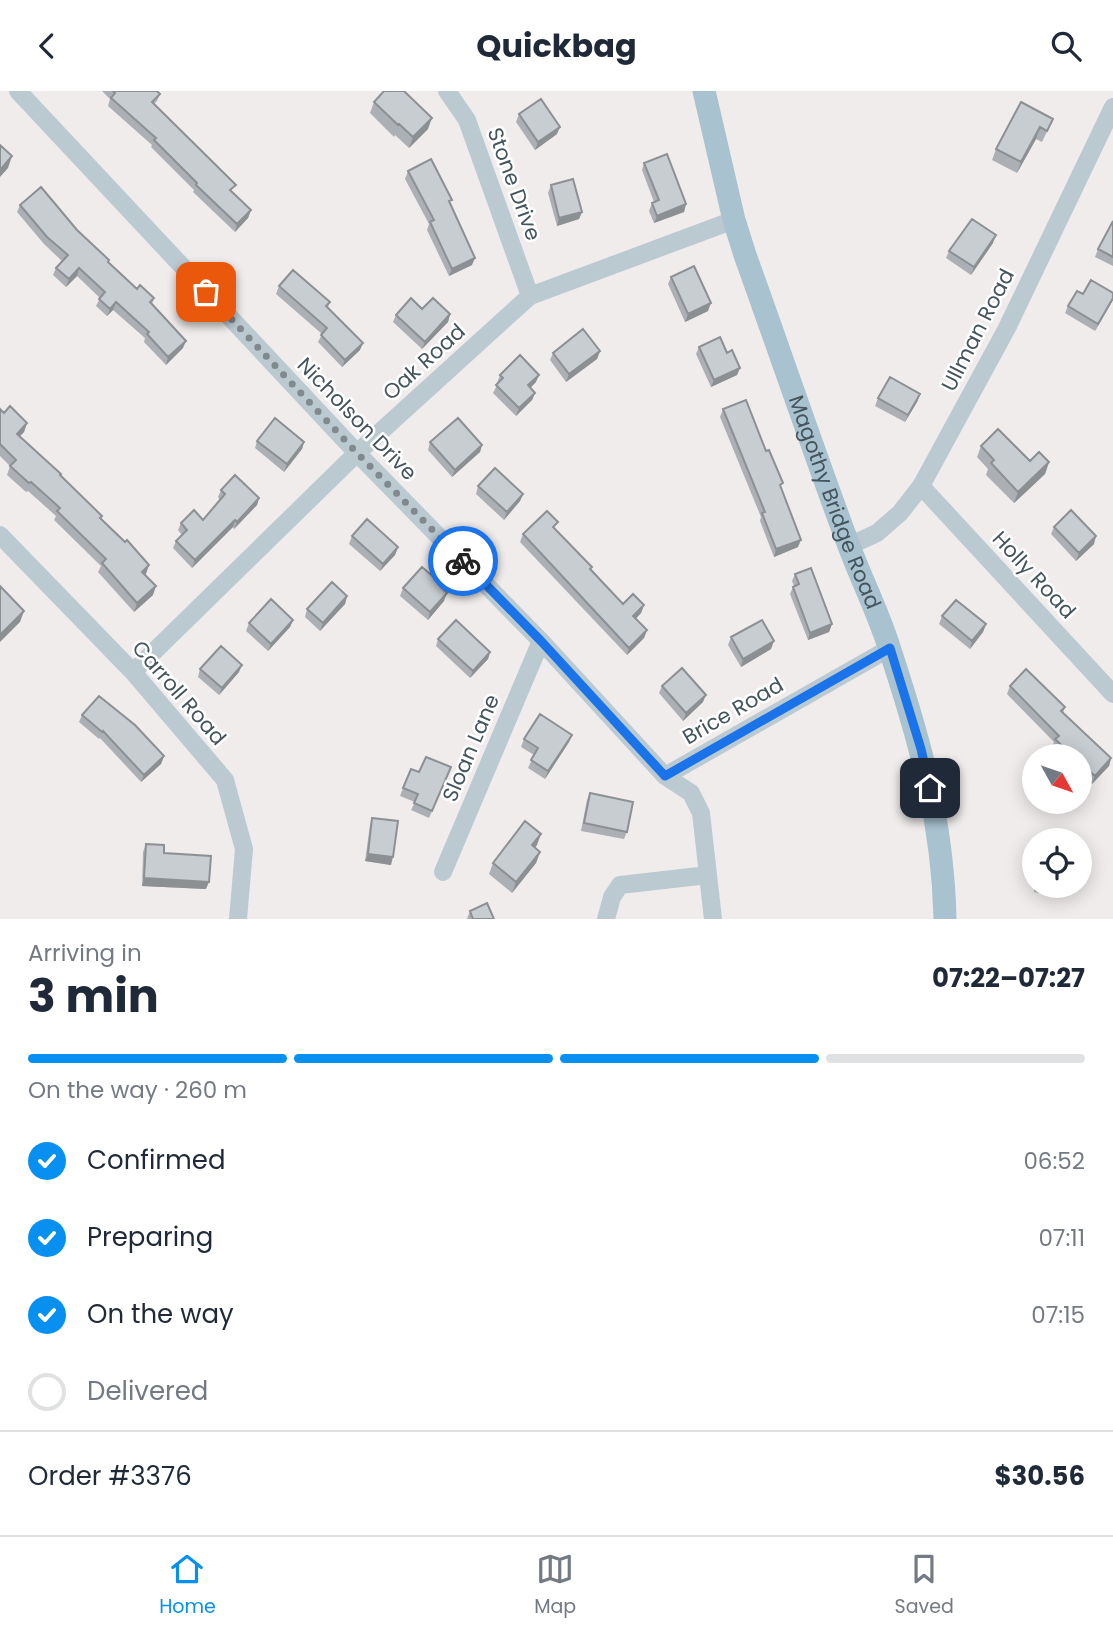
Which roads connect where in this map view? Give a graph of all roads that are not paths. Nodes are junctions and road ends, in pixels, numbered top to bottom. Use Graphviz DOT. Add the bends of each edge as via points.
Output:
graph roads {
  1 [pos="18,91"];
  2 [pos="447,91"];
  3 [pos="704,91"];
  4 [pos="1113,107"];
  5 [pos="734,220"];
  6 [pos="530,296"];
  7 [pos="357,453"];
  8 [pos="921,486"];
  9 [pos="0,535"];
  10 [pos="849,547"];
  11 [pos="541,641"];
  12 [pos="890,648"];
  13 [pos="133,672"];
  14 [pos="1113,694"];
  15 [pos="665,776"];
  16 [pos="443,872"];
  17 [pos="708,875"];
  18 [pos="238,919"];
  19 [pos="606,919"];
  20 [pos="713,919"];
  21 [pos="945,919"];
  1 -- 7 [label="street, Nicholson Drive"];
  2 -- 6 [label="street, Stone Drive" via="467,120"];
  3 -- 5 [label="main road, Magothy Bridge Road"];
  4 -- 8 [label="street, Ullman Road" via="1007,328"];
  5 -- 6 [label="street, Oak Road"];
  5 -- 10 [label="main road, Magothy Bridge Road"];
  6 -- 7 [label="street, Oak Road"];
  7 -- 11 [label="street, Nicholson Drive"];
  7 -- 13 [label="street, Oak Road"];
  8 -- 10 [label="street, Ullman Road" via="877,533"];
  8 -- 14 [label="street, Holly Road"];
  9 -- 13 [label="street, Carroll Road"];
  10 -- 12 [label="main road, Magothy Bridge Road"];
  11 -- 15 [label="street, Nicholson Drive"];
  11 -- 16 [label="street, Sloan Lane"];
  12 -- 15 [label="street, Brice Road"];
  12 -- 21 [label="main road, Magothy Bridge Road" via="934,807"];
  13 -- 18 [label="street, Carroll Road" via="225,780 244,849"];
  15 -- 17 [label="street" via="691,793 702,813"];
  17 -- 19 [label="street" via="620,885"];
  17 -- 20 [label="street"];
}
